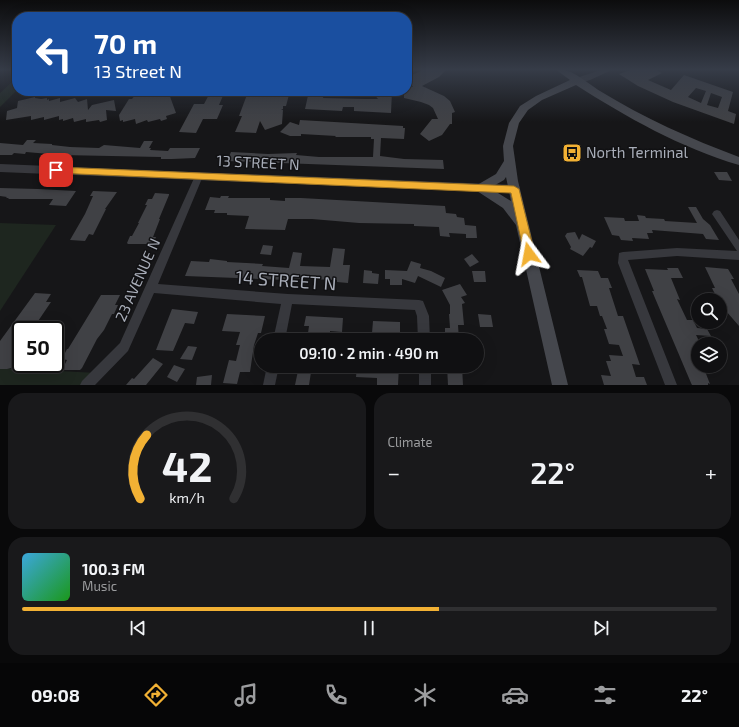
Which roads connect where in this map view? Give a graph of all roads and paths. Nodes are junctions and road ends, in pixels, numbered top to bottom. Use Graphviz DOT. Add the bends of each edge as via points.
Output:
graph roads {
  1 [pos="554,87"];
  2 [pos="561,87"];
  3 [pos="586,87"];
  4 [pos="552,91"];
  5 [pos="603,98"];
  6 [pos="739,161"];
  7 [pos="510,163"];
  8 [pos="0,168"];
  9 [pos="199,176"];
  10 [pos="481,188"];
  11 [pos="514,189"];
  12 [pos="717,214"];
  13 [pos="523,225"];
  14 [pos="739,248"];
  15 [pos="739,256"];
  16 [pos="151,288"];
  17 [pos="288,298"];
  18 [pos="280,333"];
  19 [pos="424,333"];
  20 [pos="272,373"];
  21 [pos="425,373"];
  22 [pos="86,385"];
  23 [pos="269,385"];
  24 [pos="425,385"];
  25 [pos="560,385"];
  26 [pos="670,385"];
  1 -- 4 [label="main road"];
  2 -- 4 [label="main road"];
  3 -- 5 [label="main road"];
  4 -- 5 [label="main road" via="579,90"];
  4 -- 7 [label="main road" via="532,102 518,114 508,146"];
  5 -- 6 [label="main road" via="680,138"];
  7 -- 10 [label="main road" via="500,177"];
  7 -- 11 [label="main road"];
  8 -- 9 [label="street, 13 STREET N"];
  9 -- 10 [label="street, 13 STREET N"];
  9 -- 16 [label="street, 23 AVENUE N"];
  10 -- 11 [label="street, 13 STREET N"];
  10 -- 13 [label="main road" via="507,205"];
  11 -- 13 [label="main road"];
  12 -- 14 [label="street"];
  13 -- 25 [label="main road"];
  15 -- 26 [label="street" via="677,252 623,256 623,263"];
  16 -- 17 [label="street, 14 STREET N"];
  16 -- 22 [label="street, 23 AVENUE N" via="124,347"];
  17 -- 18 [label="street"];
  17 -- 19 [label="street, 14 STREET N" via="419,305 424,316"];
  20 -- 23 [label="street"];
  21 -- 24 [label="street"];
}
